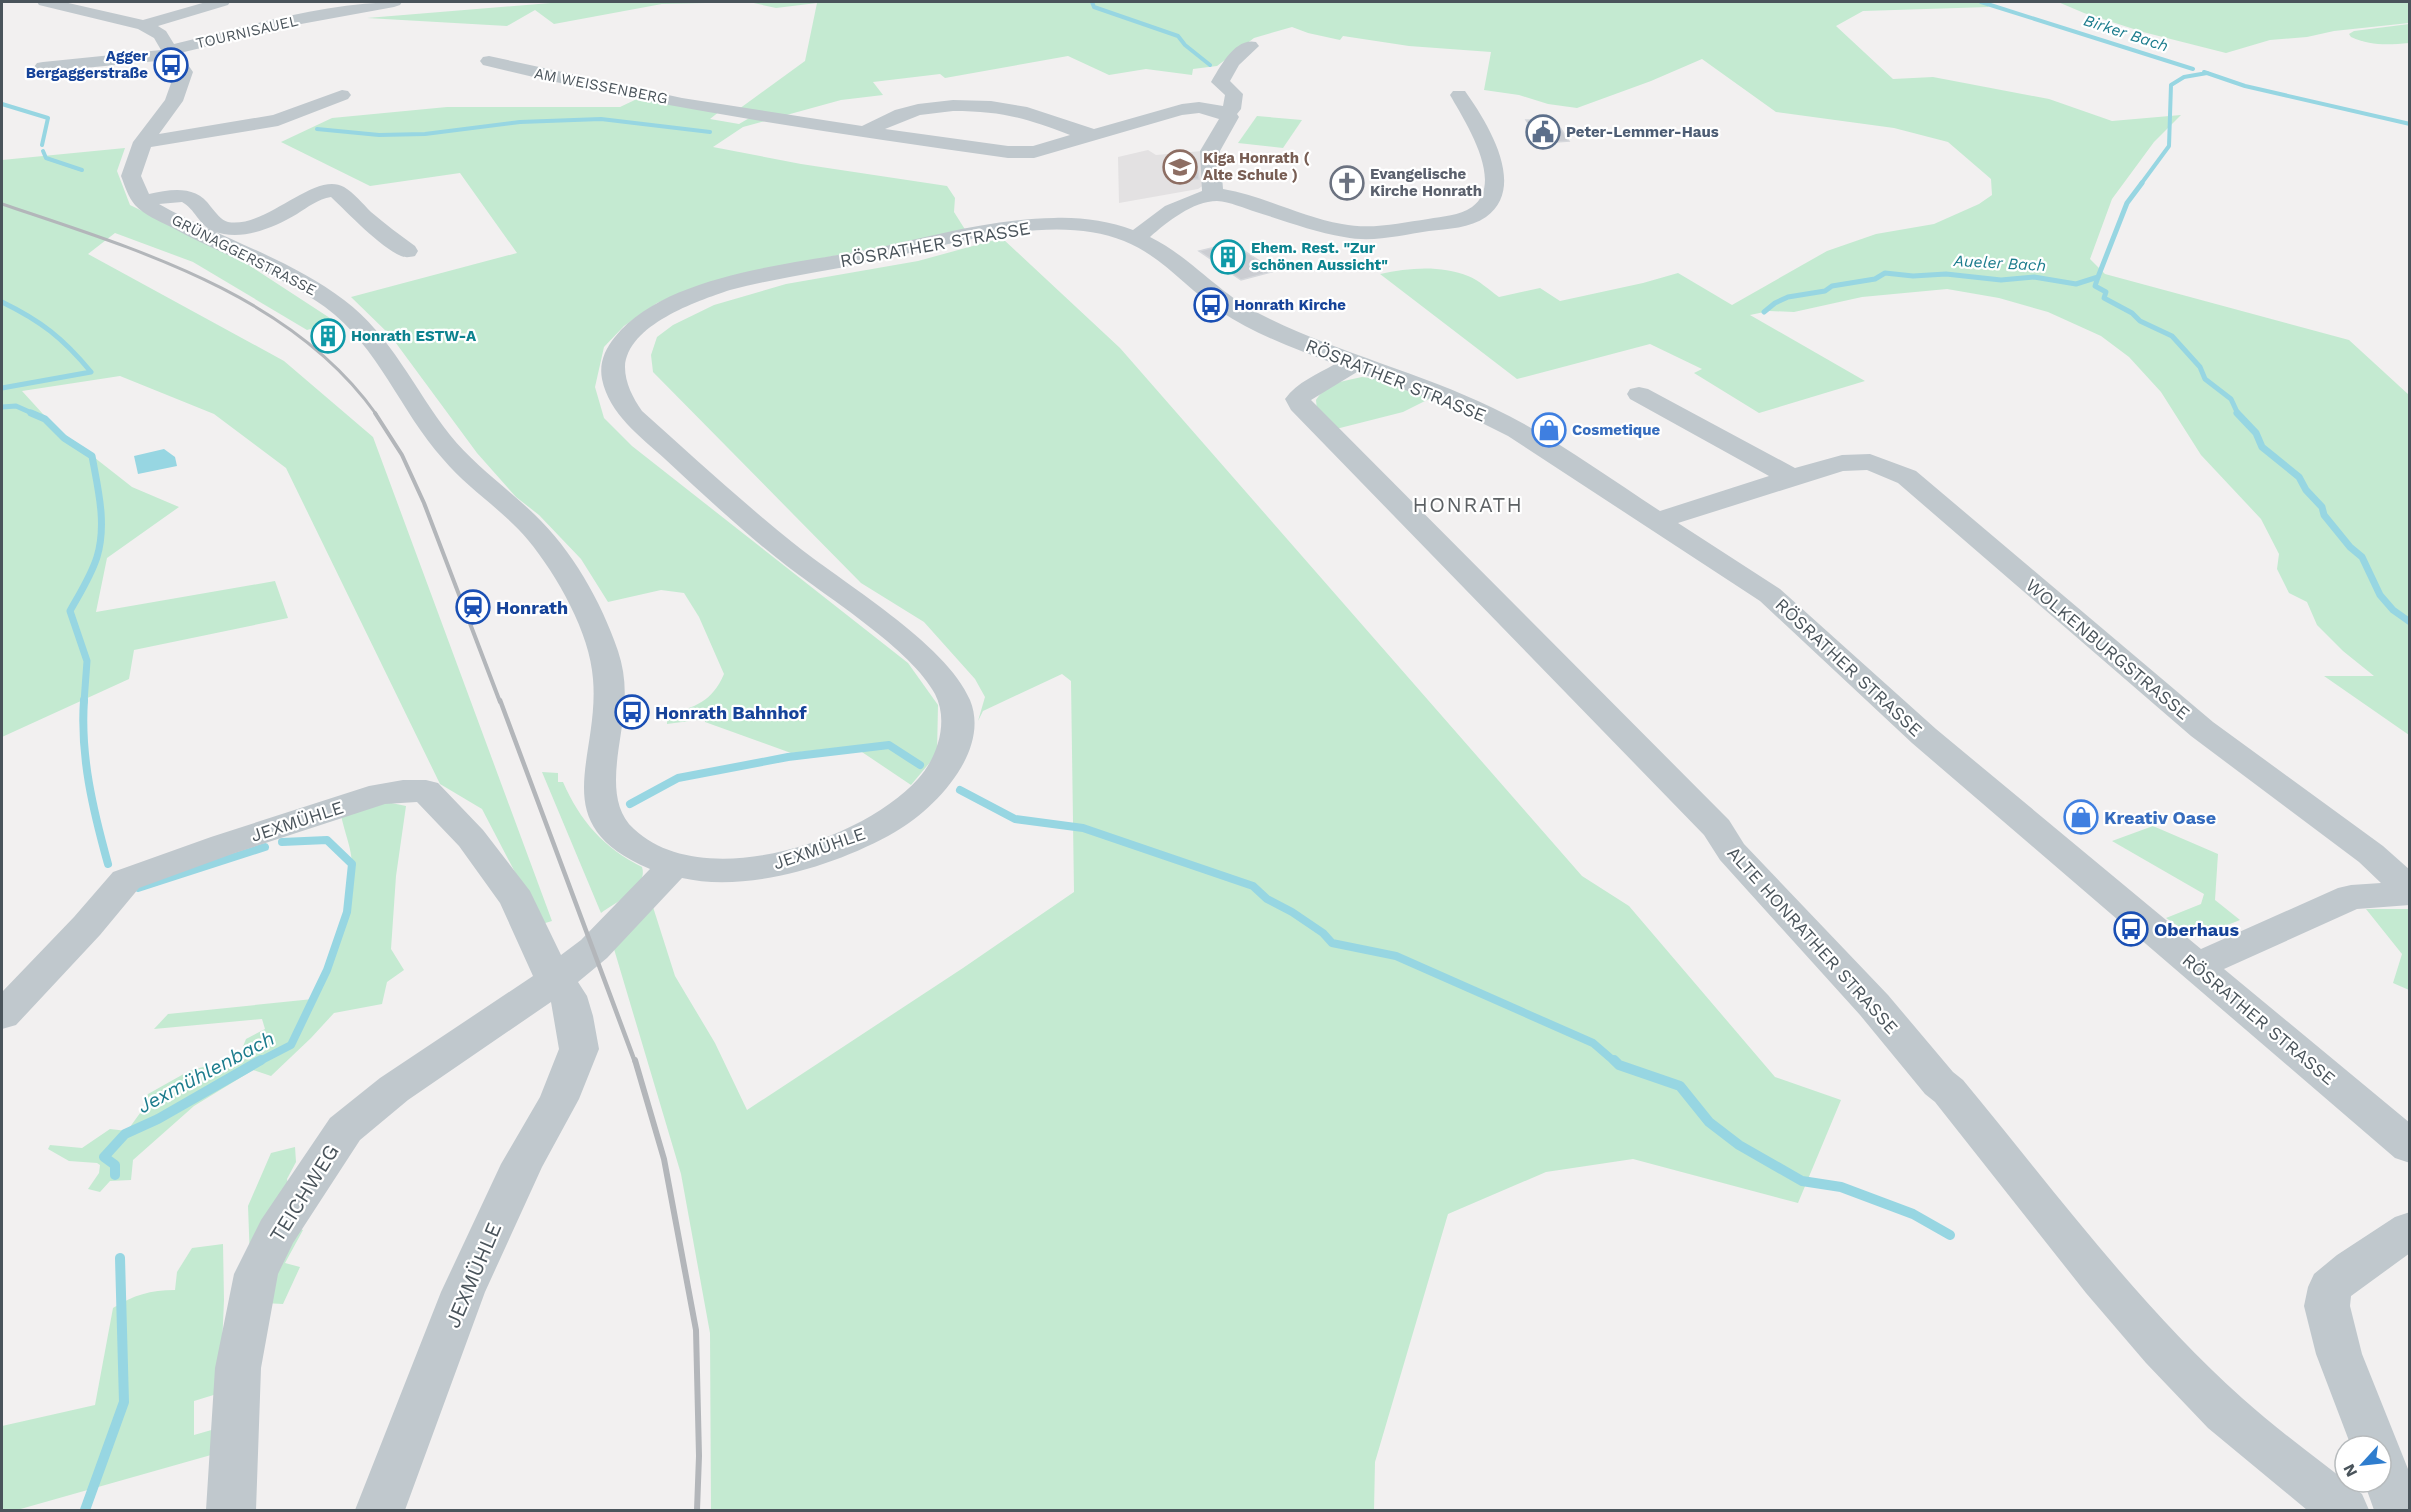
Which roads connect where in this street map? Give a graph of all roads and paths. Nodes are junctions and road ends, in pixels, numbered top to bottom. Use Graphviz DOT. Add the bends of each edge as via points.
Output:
graph roads {
  1 [pos="45,2"];
  2 [pos="222,2"];
  3 [pos="394,2"];
  4 [pos="144,25"];
  5 [pos="1250,46"];
  6 [pos="171,52"];
  7 [pos="489,61"];
  8 [pos="43,68"];
  9 [pos="342,95"];
  10 [pos="1459,95"];
  11 [pos="1224,112"];
  12 [pos="865,132"];
  13 [pos="1091,135"];
  14 [pos="144,142"];
  15 [pos="1213,195"];
  16 [pos="143,202"];
  17 [pos="1137,238"];
  18 [pos="407,251"];
  19 [pos="1357,362"];
  20 [pos="1639,394"];
  21 [pos="1792,477"];
  22 [pos="523,519"];
  23 [pos="1656,521"];
  24 [pos="910,647"];
  25 [pos="673,866"];
  26 [pos="2407,893"];
  27 [pos="2197,966"];
  28 [pos="554,981"];
  29 [pos="2,1015"];
  30 [pos="2403,1133"];
  31 [pos="2409,1229"];
  32 [pos="2370,1434"];
  33 [pos="2393,1494"];
  34 [pos="231,1510"];
  35 [pos="380,1510"];
  36 [pos="2344,1510"];
  37 [pos="2399,1510"];
  1 -- 4 [label="street"];
  2 -- 4 [label="street"];
  3 -- 6 [label="street, TOURNISAUEL" via="301,19"];
  4 -- 6 [label="street" via="160,35"];
  5 -- 11 [label="street" via="1232,62 1220,82 1234,94 1232,109"];
  6 -- 8 [label="street"];
  6 -- 14 [label="street" via="184,72 183,82"];
  7 -- 12 [label="street, AM WEISSENBERG" via="553,78"];
  9 -- 14 [label="street" via="278,120"];
  10 -- 15 [label="street" via="1491,154 1494,187 1484,208 1467,217 1420,227 1354,232"];
  11 -- 13 [label="street, AM WEISSENBERG" via="1177,111"];
  11 -- 15 [label="street" via="1230,117 1210,151"];
  12 -- 13 [label="street, AM WEISSENBERG" via="1025,154"];
  12 -- 13 [label="street" via="903,113 972,106 1027,112"];
  14 -- 16 [label="street" via="131,176"];
  15 -- 17 [label="street" via="1158,219"];
  16 -- 18 [label="street" via="176,195 188,197 200,205 206,218 238,229 268,222 319,192 336,191"];
  16 -- 22 [label="street, GRÜNAGGERSTRASSE" via="202,237 303,283 351,316 387,355 428,423 454,456"];
  17 -- 19 [label="street, RÖSRATHER STRASSE" via="1165,254 1228,306 1294,339"];
  17 -- 24 [label="street, RÖSRATHER STRASSE" via="1072,224 1026,227 754,278 679,301 641,323 624,341 614,360 614,381 633,416 784,550"];
  19 -- 23 [label="street, RÖSRATHER STRASSE" via="1487,415"];
  19 -- 36 [label="street, ALTE HONRATHER STRASSE" via="1305,392 1298,399 1300,405 1717,828 1732,852 1950,1092 2162,1349 2225,1413"];
  20 -- 21 [label="street"];
  21 -- 23 [label="street, WOLKENBURGSTRASSE"];
  21 -- 26 [label="street, WOLKENBURGSTRASSE" via="1827,466 1870,462 1907,477 2202,729 2371,854 2394,874"];
  22 -- 25 [label="street, JEXMÜHLE" via="554,554 575,588 609,675 598,792 609,825 642,853"];
  23 -- 27 [label="street, RÖSRATHER STRASSE" via="1770,595 1924,736"];
  24 -- 25 [label="street, JEXMÜHLE" via="936,673 954,703 957,732 946,765 934,783 890,819 834,847 757,867"];
  25 -- 28 [label="street" via="594,949"];
  26 -- 27 [label="street" via="2351,897"];
  27 -- 30 [label="street, RÖSRATHER STRASSE"];
  28 -- 29 [label="street, JEXMÜHLE" via="517,900 471,838 426,791 403,791 381,794 126,880"];
  28 -- 34 [label="street, TEICHWEG" via="394,1089 345,1129 276,1233 256,1274 238,1368"];
  28 -- 35 [label="street, JEXMÜHLE" via="568,996 579,1049 559,1099 522,1164 464,1292"];
  31 -- 32 [label="street" via="2330,1287 2327,1306 2339,1354"];
  33 -- 37 [label="street"];
}
